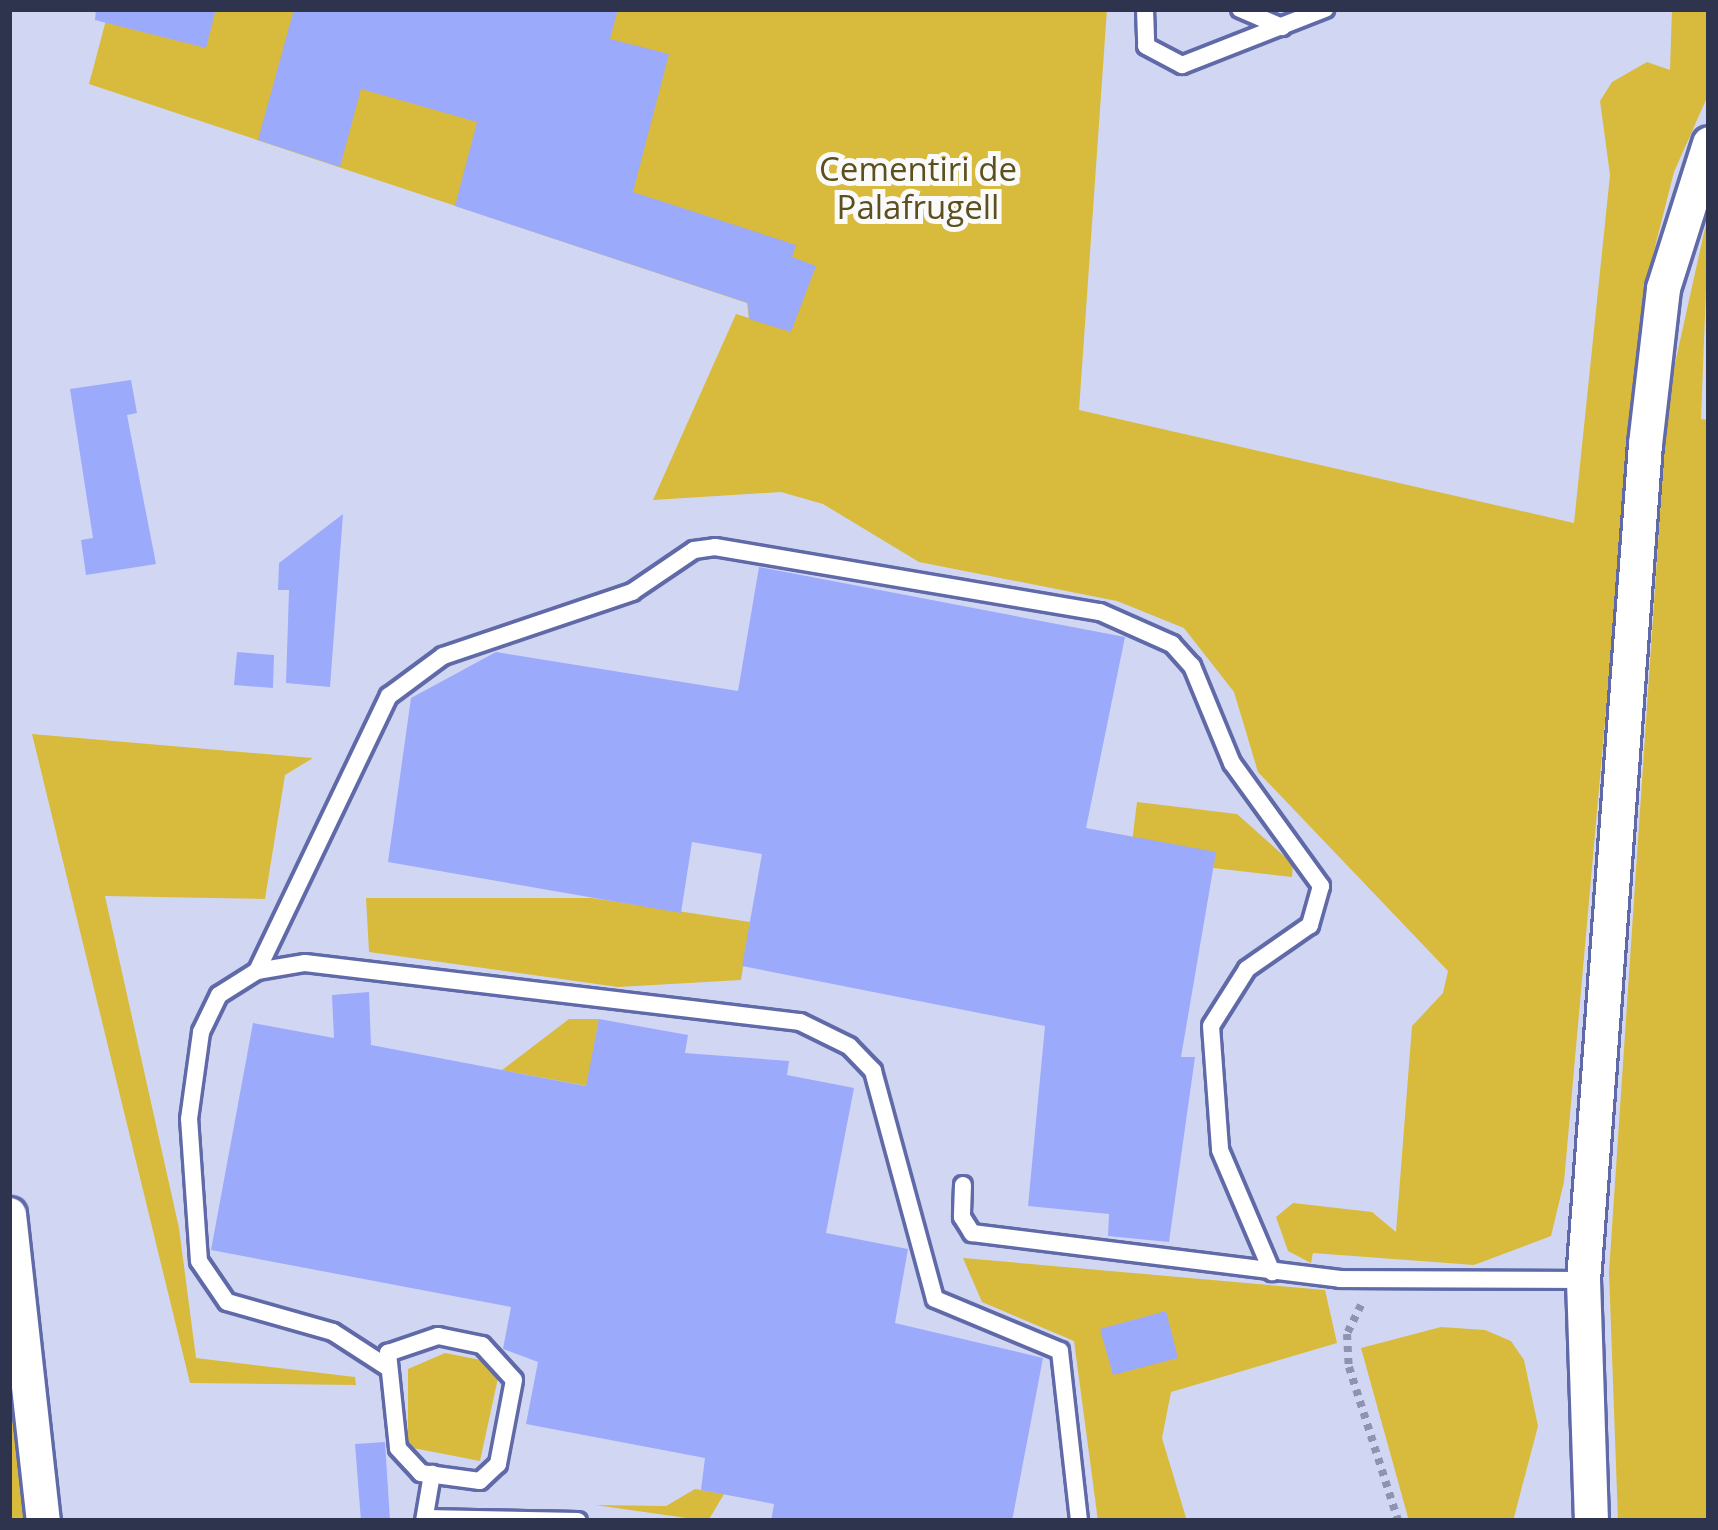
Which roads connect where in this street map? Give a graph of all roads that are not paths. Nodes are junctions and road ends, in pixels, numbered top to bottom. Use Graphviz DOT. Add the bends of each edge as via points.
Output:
graph roads {
  1 [pos="1145,9"];
  2 [pos="1240,9"];
  3 [pos="1325,9"];
  4 [pos="1283,27"];
  5 [pos="1709,143"];
  6 [pos="257,971"];
  7 [pos="963,1185"];
  8 [pos="9,1214"];
  9 [pos="1272,1272"];
  10 [pos="1583,1280"];
  11 [pos="387,1367"];
  12 [pos="432,1474"];
  13 [pos="424,1519"];
  14 [pos="43,1521"];
  15 [pos="578,1521"];
  16 [pos="1078,1521"];
  17 [pos="1591,1521"];
  1 -- 4 [label="lane" via="1146,46 1166,64 1202,60"];
  2 -- 4 [label="lane"];
  3 -- 4 [label="lane"];
  5 -- 10 [label="street" via="1675,239 1652,361"];
  6 -- 9 [label="lane" via="389,696 442,656 632,592 694,550 716,547 1100,612 1172,644 1192,666 1232,763 1321,886 1310,925 1247,969 1210,1026 1220,1150"];
  6 -- 11 [label="lane" via="219,995 201,1032 189,1119 199,1261 227,1302 334,1332"];
  6 -- 16 [label="lane" via="305,963 751,1012 849,1046 873,1071 935,1300 1060,1351"];
  7 -- 9 [label="lane" via="962,1217 972,1233"];
  8 -- 14 [label="street"];
  9 -- 10 [label="lane"];
  10 -- 17 [label="street"];
  11 -- 12 [label="lane" via="403,1463"];
  11 -- 12 [label="lane" via="398,1345 460,1337 496,1356 514,1380 492,1473 480,1481"];
  12 -- 13 [label="lane"];
  13 -- 15 [label="lane"];
}
